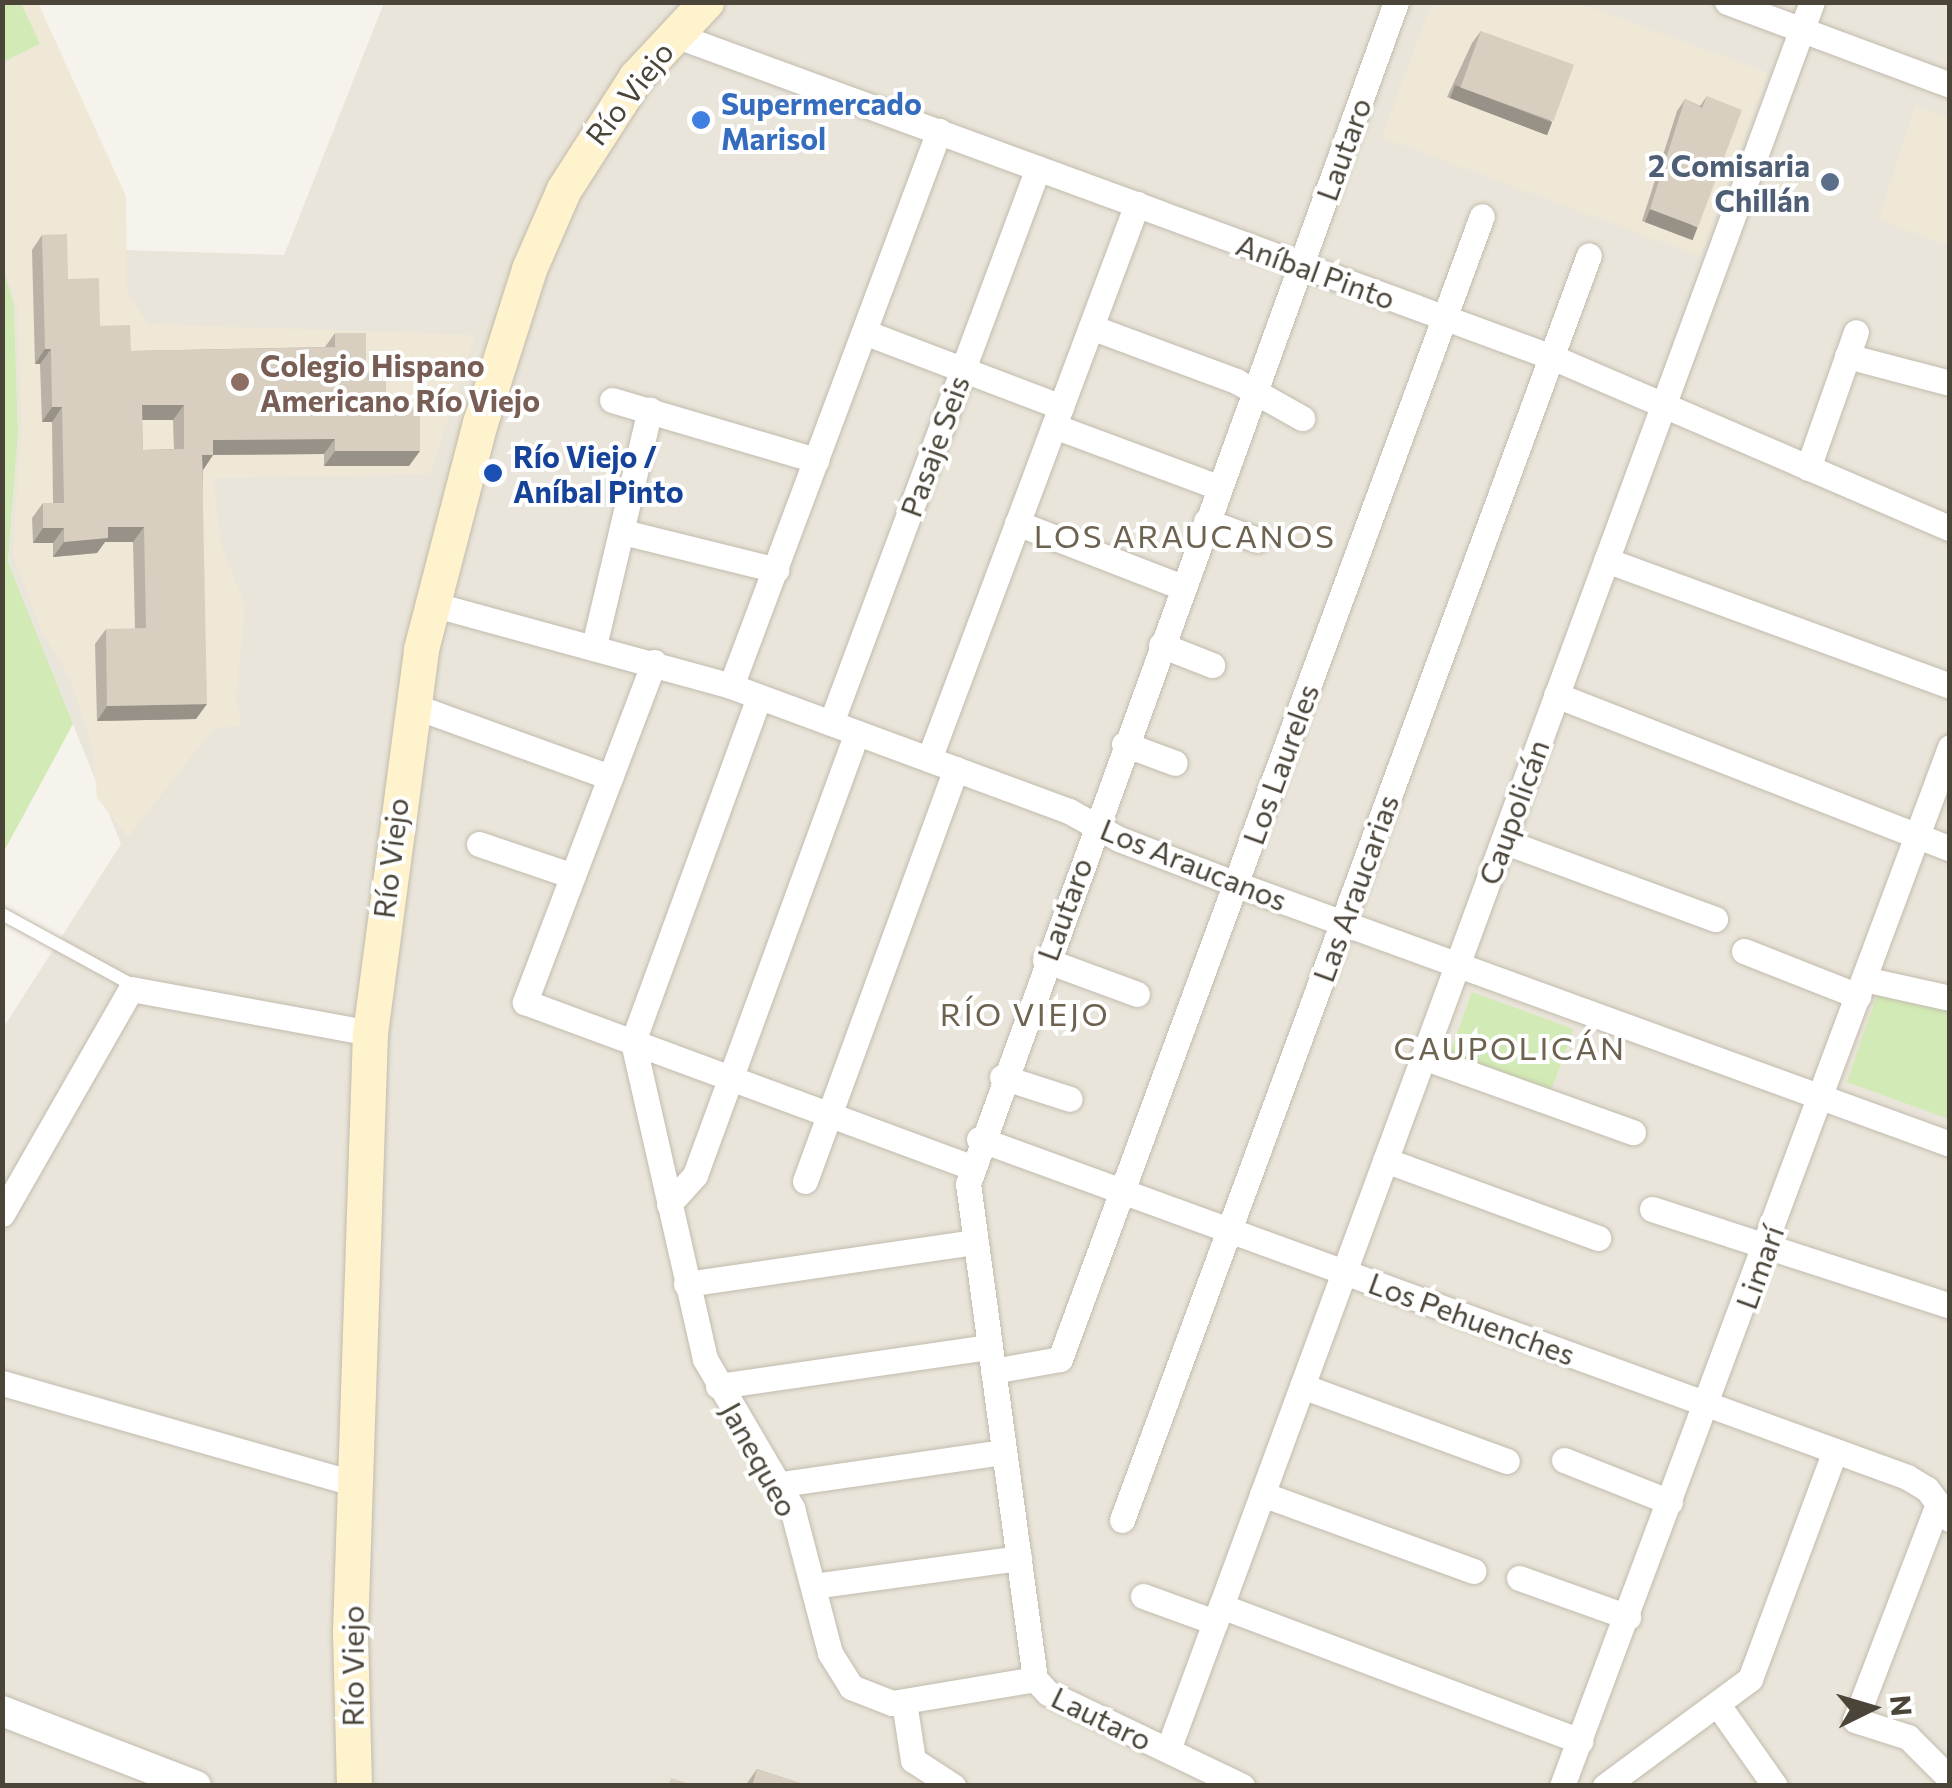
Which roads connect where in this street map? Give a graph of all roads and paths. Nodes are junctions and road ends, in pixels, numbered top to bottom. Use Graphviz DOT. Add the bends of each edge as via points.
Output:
graph roads {
  1 [pos="706,2"];
  2 [pos="1396,2"];
  3 [pos="1727,2"];
  4 [pos="1812,2"];
  5 [pos="1802,30"];
  6 [pos="674,35"];
  7 [pos="1950,85"];
  8 [pos="939,132"];
  9 [pos="1038,168"];
  10 [pos="1136,204"];
  11 [pos="1482,216"];
  12 [pos="1590,256"];
  13 [pos="1300,265"];
  14 [pos="1444,318"];
  15 [pos="1091,327"];
  16 [pos="864,332"];
  17 [pos="1552,358"];
  18 [pos="962,370"];
  19 [pos="1950,382"];
  20 [pos="1253,392"];
  21 [pos="612,400"];
  22 [pos="1668,404"];
  23 [pos="650,410"];
  24 [pos="1057,416"];
  25 [pos="1302,418"];
  26 [pos="816,460"];
  27 [pos="1808,468"];
  28 [pos="1218,488"];
  29 [pos="1206,521"];
  30 [pos="1017,523"];
  31 [pos="1950,528"];
  32 [pos="623,532"];
  33 [pos="1258,540"];
  34 [pos="1606,560"];
  35 [pos="776,570"];
  36 [pos="1182,587"];
  37 [pos="432,604"];
  38 [pos="1160,645"];
  39 [pos="594,646"];
  40 [pos="654,662"];
  41 [pos="1212,665"];
  42 [pos="731,686"];
  43 [pos="1950,686"];
  44 [pos="1556,695"];
  45 [pos="760,697"];
  46 [pos="410,705"];
  47 [pos="831,724"];
  48 [pos="857,733"];
  49 [pos="1124,744"];
  50 [pos="1950,746"];
  51 [pos="929,760"];
  52 [pos="1175,763"];
  53 [pos="956,769"];
  54 [pos="610,777"];
  55 [pos="1095,825"];
  56 [pos="1917,835"];
  57 [pos="1503,841"];
  58 [pos="479,844"];
  59 [pos="1950,849"];
  60 [pos="573,876"];
  61 [pos="1236,884"];
  62 [pos="2,914"];
  63 [pos="1715,919"];
  64 [pos="1342,923"];
  65 [pos="1744,951"];
  66 [pos="1045,960"];
  67 [pos="1456,965"];
  68 [pos="1861,987"];
  69 [pos="136,988"];
  70 [pos="1137,994"];
  71 [pos="1950,998"];
  72 [pos="370,1033"];
  73 [pos="633,1042"];
  74 [pos="1423,1057"];
  75 [pos="1002,1077"];
  76 [pos="730,1078"];
  77 [pos="1821,1097"];
  78 [pos="1070,1100"];
  79 [pos="829,1114"];
  80 [pos="1633,1132"];
  81 [pos="979,1138"];
  82 [pos="1950,1144"];
  83 [pos="1386,1160"];
  84 [pos="970,1167"];
  85 [pos="805,1181"];
  86 [pos="1122,1190"];
  87 [pos="668,1204"];
  88 [pos="1652,1209"];
  89 [pos="2,1214"];
  90 [pos="1229,1230"];
  91 [pos="1598,1238"];
  92 [pos="974,1242"];
  93 [pos="1767,1248"];
  94 [pos="1344,1272"];
  95 [pos="686,1284"];
  96 [pos="1950,1306"];
  97 [pos="991,1359"];
  98 [pos="2,1383"];
  99 [pos="718,1386"];
  100 [pos="1302,1386"];
  101 [pos="1707,1404"];
  102 [pos="1835,1451"];
  103 [pos="1004,1452"];
  104 [pos="1564,1460"];
  105 [pos="1507,1461"];
  106 [pos="354,1482"];
  107 [pos="782,1484"];
  108 [pos="1262,1494"];
  109 [pos="1941,1500"];
  110 [pos="1670,1502"];
  111 [pos="1122,1520"];
  112 [pos="1020,1558"];
  113 [pos="1473,1572"];
  114 [pos="1519,1578"];
  115 [pos="813,1586"];
  116 [pos="1143,1596"];
  117 [pos="1218,1614"];
  118 [pos="1628,1616"];
  119 [pos="1035,1679"];
  120 [pos="904,1702"];
  121 [pos="1718,1705"];
  122 [pos="2,1711"];
  123 [pos="1168,1750"];
  124 [pos="1577,1751"];
  125 [pos="1950,1778"];
  126 [pos="196,1786"];
  127 [pos="354,1786"];
  128 [pos="952,1786"];
  129 [pos="1242,1786"];
  130 [pos="1562,1786"];
  131 [pos="1592,1786"];
  132 [pos="1605,1786"];
  133 [pos="1775,1786"];
  1 -- 6 [label="main road, Río Viejo"];
  2 -- 13 [label="street, Lautaro"];
  3 -- 5 [label="street"];
  4 -- 5 [label="street, Caupolicán"];
  5 -- 7 [label="street"];
  5 -- 22 [label="street, Caupolicán"];
  6 -- 8 [label="street, Aníbal Pinto"];
  6 -- 37 [label="main road, Río Viejo" via="581,155 530,269 456,504"];
  8 -- 9 [label="street, Aníbal Pinto"];
  8 -- 16 [label="street"];
  9 -- 10 [label="street, Aníbal Pinto"];
  9 -- 18 [label="street, Pasaje Seis"];
  10 -- 13 [label="street, Aníbal Pinto"];
  10 -- 15 [label="street"];
  11 -- 14 [label="street, Los Laureles"];
  12 -- 17 [label="street, Las Araucarias"];
  13 -- 14 [label="street, Aníbal Pinto"];
  13 -- 20 [label="street, Lautaro"];
  14 -- 17 [label="street, Aníbal Pinto"];
  14 -- 61 [label="street, Los Laureles"];
  15 -- 20 [label="street"];
  15 -- 24 [label="street"];
  16 -- 18 [label="street"];
  16 -- 26 [label="street"];
  17 -- 22 [label="street, Aníbal Pinto"];
  17 -- 64 [label="street, Las Araucarias"];
  18 -- 24 [label="street"];
  18 -- 47 [label="street, Pasaje Seis"];
  19 -- 27 [label="street" via="1852,344"];
  20 -- 25 [label="street"];
  20 -- 28 [label="street, Lautaro"];
  21 -- 23 [label="street"];
  22 -- 27 [label="street, Aníbal Pinto"];
  22 -- 34 [label="street, Caupolicán"];
  23 -- 26 [label="street"];
  23 -- 32 [label="street"];
  24 -- 28 [label="street"];
  24 -- 30 [label="street"];
  26 -- 35 [label="street"];
  27 -- 31 [label="street, Aníbal Pinto"];
  28 -- 29 [label="street, Lautaro"];
  29 -- 33 [label="street"];
  29 -- 36 [label="street, Lautaro"];
  30 -- 36 [label="street"];
  30 -- 51 [label="street"];
  32 -- 35 [label="street"];
  32 -- 39 [label="street"];
  34 -- 43 [label="street"];
  34 -- 44 [label="street, Caupolicán"];
  35 -- 42 [label="street"];
  36 -- 38 [label="street, Lautaro"];
  37 -- 39 [label="street, Los Araucanos"];
  37 -- 46 [label="main road, Río Viejo"];
  38 -- 41 [label="street"];
  38 -- 49 [label="street, Lautaro"];
  39 -- 40 [label="street, Los Araucanos"];
  40 -- 42 [label="street, Los Araucanos"];
  40 -- 54 [label="street"];
  42 -- 45 [label="street, Los Araucanos"];
  44 -- 56 [label="street"];
  44 -- 57 [label="street, Caupolicán"];
  45 -- 47 [label="street, Los Araucanos"];
  45 -- 73 [label="street"];
  46 -- 54 [label="street"];
  46 -- 72 [label="main road, Río Viejo"];
  47 -- 48 [label="street, Los Araucanos"];
  48 -- 51 [label="street, Los Araucanos"];
  48 -- 76 [label="street"];
  49 -- 52 [label="street"];
  49 -- 55 [label="street, Lautaro"];
  50 -- 56 [label="street, Limarí"];
  51 -- 53 [label="street, Los Araucanos"];
  53 -- 55 [label="street, Los Araucanos"];
  53 -- 79 [label="street"];
  54 -- 60 [label="street"];
  55 -- 61 [label="street, Los Araucanos"];
  55 -- 66 [label="street, Lautaro"];
  56 -- 59 [label="street"];
  56 -- 68 [label="street, Limarí"];
  57 -- 63 [label="street"];
  57 -- 67 [label="street, Caupolicán"];
  58 -- 60 [label="street"];
  60 -- 73 [label="street" via="525,1002"];
  61 -- 64 [label="street, Los Araucanos"];
  61 -- 86 [label="street, Los Laureles"];
  62 -- 69 [label="lane"];
  64 -- 67 [label="street, Los Araucanos"];
  64 -- 90 [label="street, Las Araucarias"];
  65 -- 68 [label="street"];
  66 -- 70 [label="street"];
  66 -- 75 [label="street, Lautaro"];
  67 -- 74 [label="street, Caupolicán"];
  67 -- 77 [label="street, Los Araucanos"];
  68 -- 71 [label="street"];
  68 -- 77 [label="street, Limarí"];
  69 -- 72 [label="street"];
  69 -- 89 [label="street" via="123,996"];
  72 -- 106 [label="main road, Río Viejo"];
  73 -- 76 [label="street"];
  73 -- 87 [label="street, Janequeo"];
  74 -- 80 [label="street"];
  74 -- 83 [label="street, Caupolicán"];
  75 -- 78 [label="street"];
  75 -- 81 [label="street, Lautaro"];
  76 -- 79 [label="street"];
  76 -- 87 [label="street" via="691,1183"];
  77 -- 82 [label="street, Los Araucanos"];
  77 -- 93 [label="street, Limarí"];
  79 -- 84 [label="street"];
  79 -- 85 [label="street"];
  81 -- 84 [label="street, Lautaro"];
  81 -- 86 [label="street, Los Pehuenches"];
  83 -- 91 [label="street"];
  83 -- 94 [label="street, Caupolicán"];
  84 -- 92 [label="street, Lautaro"];
  86 -- 90 [label="street, Los Pehuenches"];
  86 -- 97 [label="street, Los Laureles" via="1060,1359"];
  87 -- 95 [label="street, Janequeo"];
  88 -- 93 [label="street"];
  90 -- 94 [label="street, Los Pehuenches"];
  90 -- 111 [label="street, Las Araucarias"];
  92 -- 95 [label="street"];
  92 -- 97 [label="street, Lautaro"];
  93 -- 96 [label="street"];
  93 -- 101 [label="street, Limarí"];
  94 -- 100 [label="street, Caupolicán"];
  94 -- 101 [label="street, Los Pehuenches"];
  95 -- 99 [label="street, Janequeo"];
  97 -- 99 [label="street"];
  97 -- 103 [label="street, Lautaro"];
  98 -- 106 [label="street"];
  99 -- 107 [label="street, Janequeo"];
  100 -- 105 [label="street"];
  100 -- 108 [label="street, Caupolicán"];
  101 -- 102 [label="street, Los Pehuenches"];
  101 -- 110 [label="street, Limarí"];
  102 -- 109 [label="street, Los Pehuenches"];
  102 -- 121 [label="street" via="1755,1668"];
  103 -- 107 [label="street"];
  103 -- 112 [label="street, Lautaro"];
  104 -- 110 [label="street"];
  106 -- 127 [label="main road, Río Viejo"];
  107 -- 115 [label="street, Janequeo"];
  108 -- 113 [label="street"];
  108 -- 117 [label="street, Caupolicán"];
  109 -- 125 [label="street" via="1856,1720 1908,1737"];
  110 -- 118 [label="street, Limarí"];
  112 -- 115 [label="street"];
  112 -- 119 [label="street, Lautaro"];
  114 -- 118 [label="street"];
  115 -- 120 [label="street, Janequeo" via="842,1678 871,1699"];
  116 -- 117 [label="street"];
  117 -- 123 [label="street, Caupolicán"];
  117 -- 124 [label="street"];
  118 -- 124 [label="street, Limarí"];
  119 -- 120 [label="street, Janequeo"];
  119 -- 123 [label="street, Lautaro" via="1048,1693"];
  120 -- 128 [label="street" via="913,1760"];
  121 -- 132 [label="street"];
  121 -- 133 [label="street"];
  122 -- 126 [label="street"];
  123 -- 129 [label="street, Lautaro"];
  124 -- 130 [label="street, Limarí"];
  124 -- 131 [label="street"];
}
